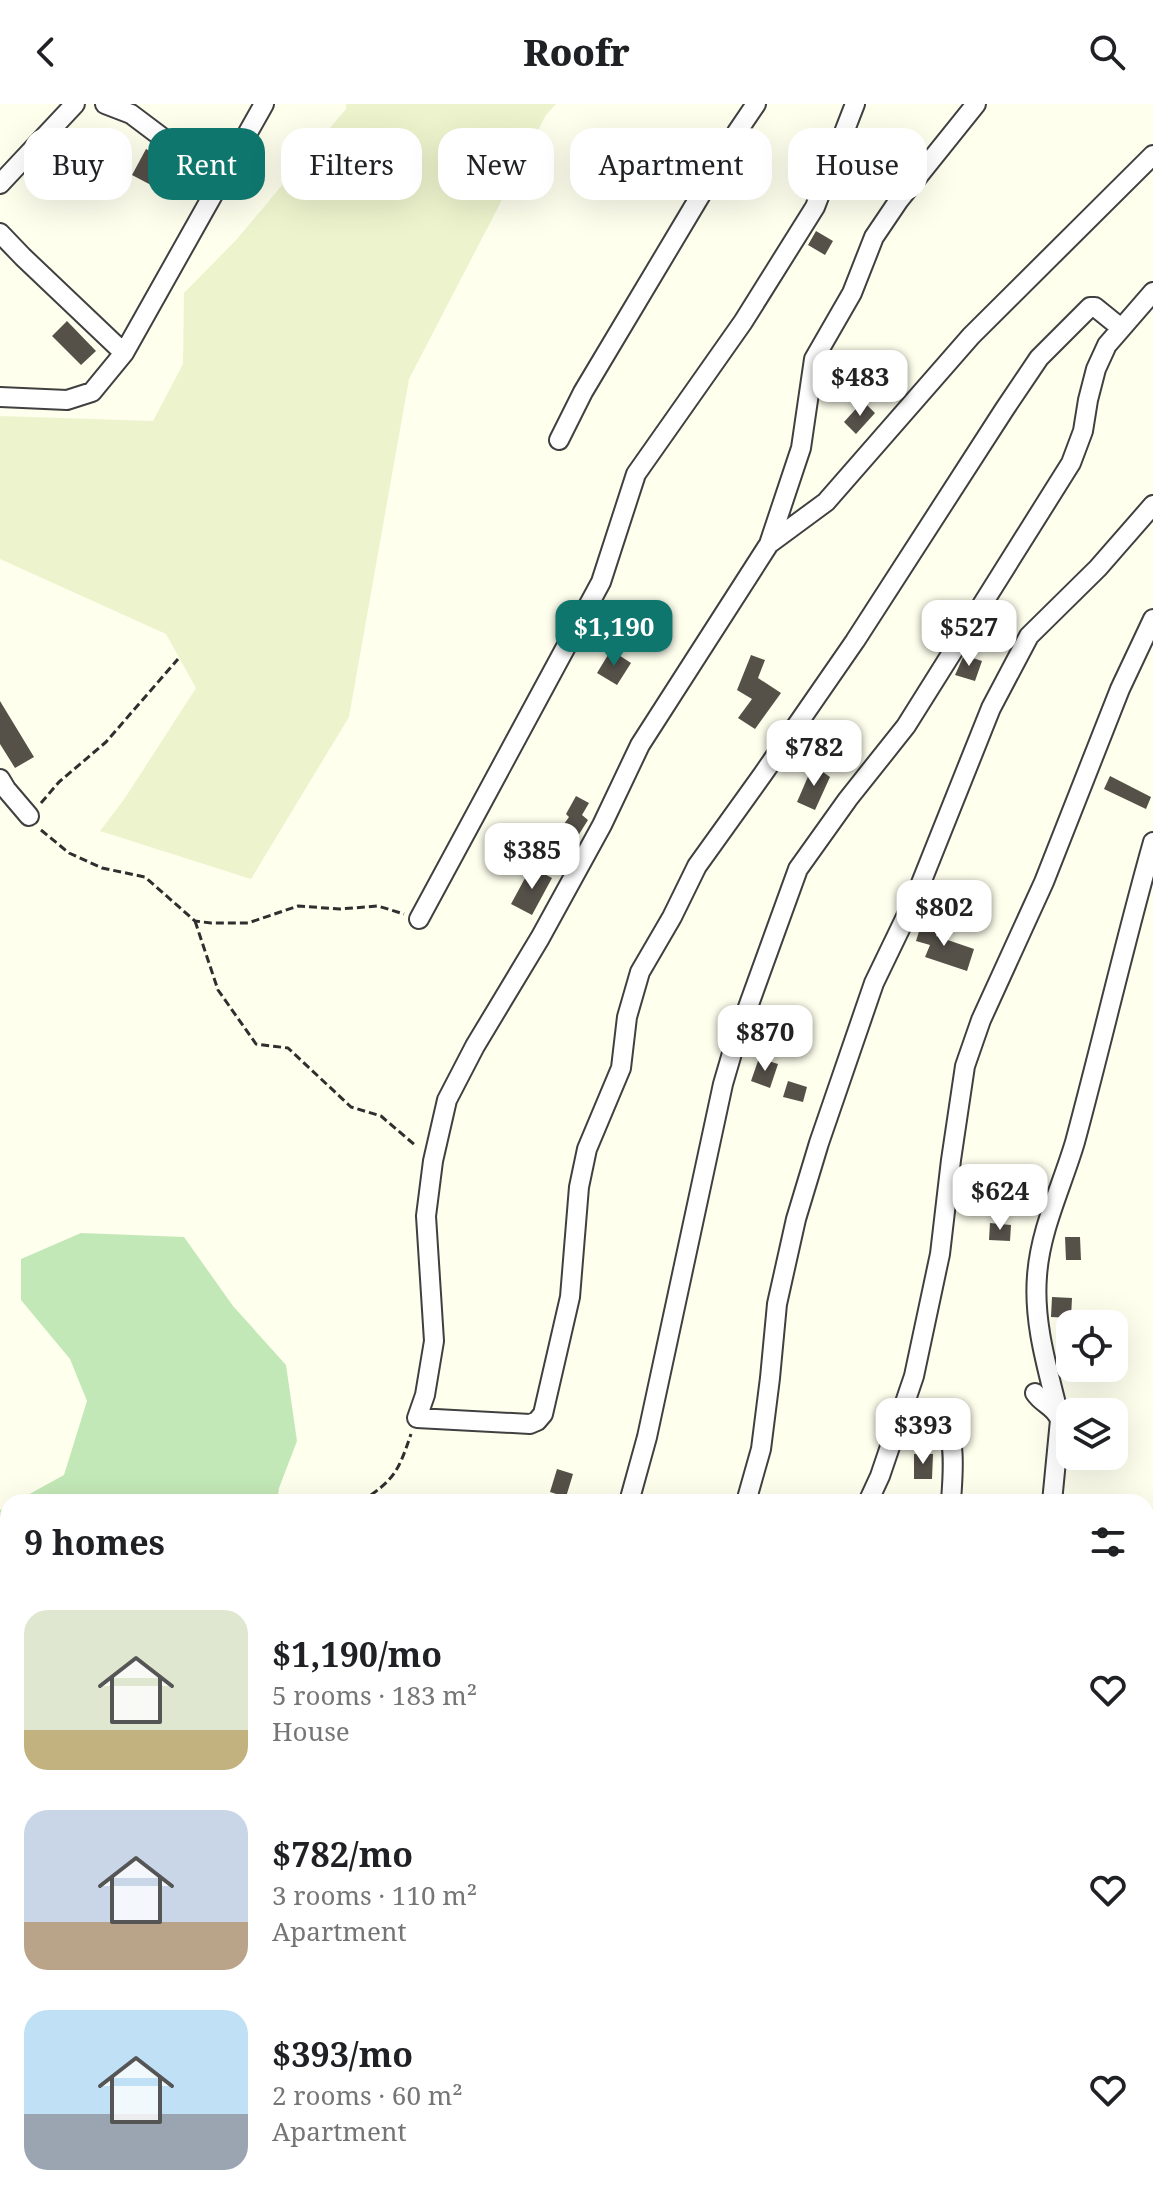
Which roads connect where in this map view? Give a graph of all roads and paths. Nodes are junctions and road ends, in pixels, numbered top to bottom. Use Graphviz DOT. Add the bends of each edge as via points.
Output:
graph roads {
  1 [pos="75,104"];
  2 [pos="105,104"];
  3 [pos="264,104"];
  4 [pos="756,104"];
  5 [pos="855,104"];
  6 [pos="976,104"];
  7 [pos="150,128"];
  8 [pos="250,128"];
  9 [pos="1153,155"];
  10 [pos="0,184"];
  11 [pos="209,200"];
  12 [pos="0,233"];
  13 [pos="1153,292"];
  14 [pos="1121,328"];
  15 [pos="124,353"];
  16 [pos="0,397"];
  17 [pos="559,440"];
  18 [pos="1153,505"];
  19 [pos="769,544"];
  20 [pos="1153,619"];
  21 [pos="178,659"];
  22 [pos="2,790"];
  23 [pos="29,816"];
  24 [pos="1153,842"];
  25 [pos="419,919"];
  26 [pos="195,921"];
  27 [pos="433,1161"];
  28 [pos="1035,1393"];
  29 [pos="1056,1403"];
  30 [pos="905,1404"];
  31 [pos="1056,1411"];
  32 [pos="417,1418"];
  33 [pos="1056,1461"];
  34 [pos="373,1494"];
  35 [pos="631,1494"];
  36 [pos="748,1494"];
  37 [pos="872,1494"];
  38 [pos="951,1494"];
  39 [pos="1053,1494"];
  1 -- 10 [label="street"];
  2 -- 7 [label="street"];
  3 -- 8 [label="street"];
  4 -- 17 [label="street"];
  5 -- 25 [label="street" via="815,207 743,322 636,474 601,582"];
  6 -- 19 [label="street" via="874,237 852,293 814,359 801,448"];
  9 -- 19 [label="street" via="971,336 826,502"];
  11 -- 15 [label="street"];
  12 -- 15 [label="street"];
  13 -- 14 [label="street"];
  14 -- 32 [label="street" via="1090,307 1039,358 855,641 697,866 640,972 627,1017 621,1068 587,1149 570,1297 543,1414 530,1424"];
  14 -- 35 [label="street" via="1096,369 1071,463 906,726 798,869 723,1084"];
  15 -- 16 [label="street" via="92,392 67,400"];
  18 -- 36 [label="street" via="1029,636 991,708 915,898 874,983 796,1219 777,1304 761,1449"];
  19 -- 27 [label="street" via="640,745 602,825 475,1046 447,1100"];
  20 -- 30 [label="street" via="965,1066 940,1254"];
  21 -- 23 [label="path" via="106,742"];
  22 -- 23 [label="street"];
  23 -- 26 [label="path" via="69,853 102,868 145,877"];
  24 -- 29 [label="street" via="1037,1275 1038,1325"];
  25 -- 26 [label="path" via="378,906 298,906 248,923"];
  26 -- 27 [label="path" via="218,990 256,1044 288,1048 351,1107 381,1116"];
  27 -- 32 [label="street" via="426,1216 434,1341"];
  28 -- 31 [label="street"];
  30 -- 37 [label="street"];
  30 -- 38 [label="street" via="941,1420 949,1430"];
  32 -- 34 [label="path" via="400,1466"];
  33 -- 39 [label="street"];
}
